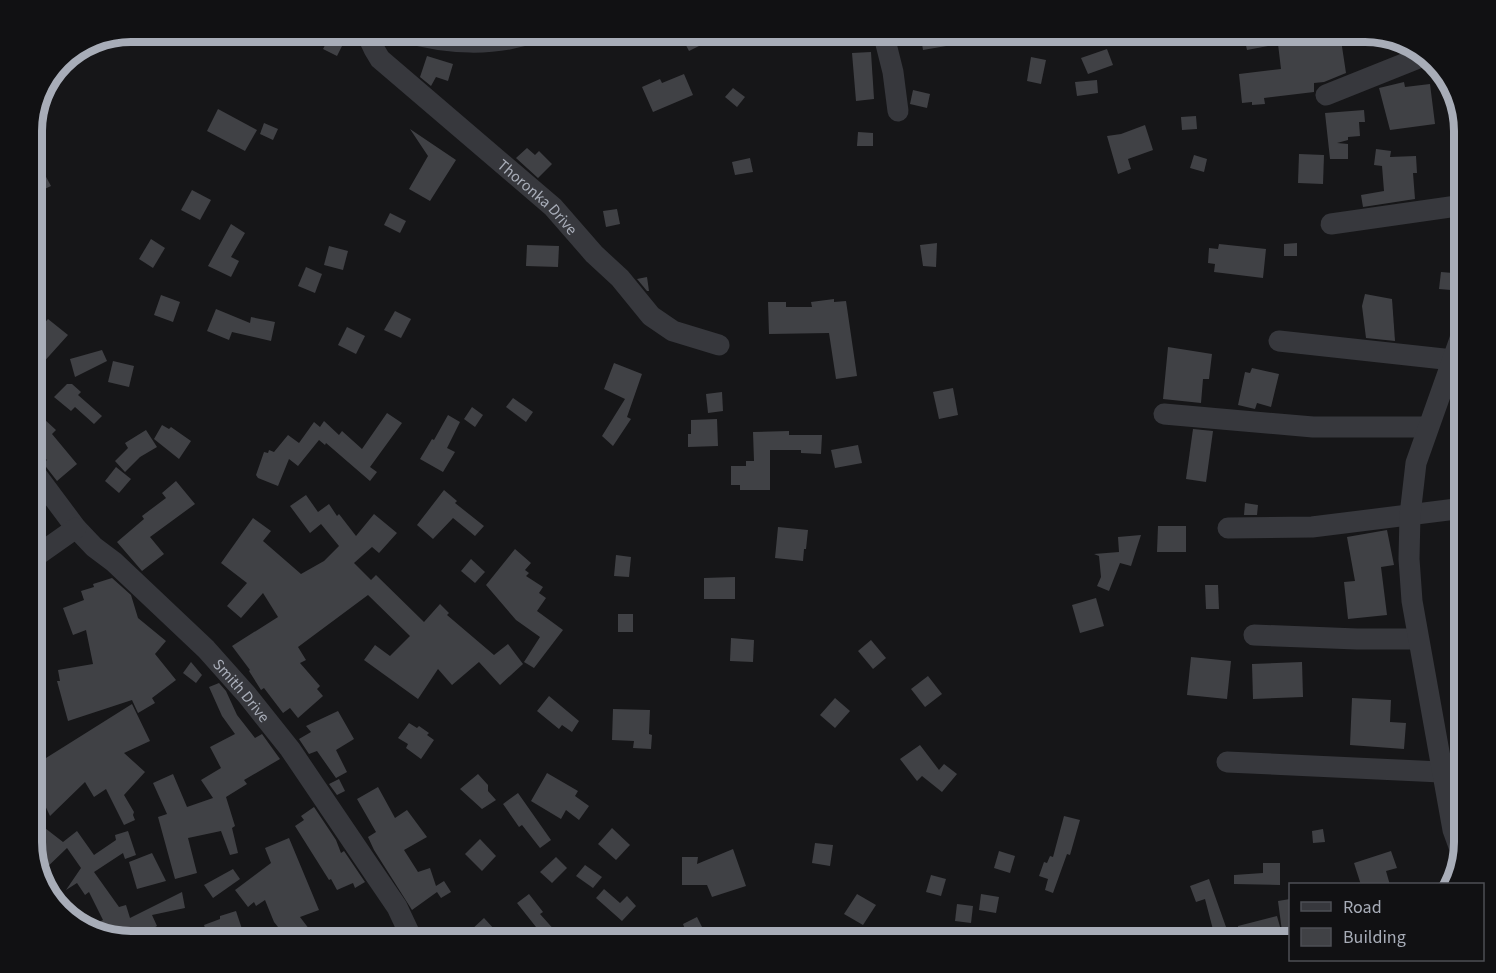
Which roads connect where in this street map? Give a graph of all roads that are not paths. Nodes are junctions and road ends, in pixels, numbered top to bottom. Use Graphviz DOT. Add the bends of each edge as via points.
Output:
graph roads {
  1 [pos="371,42"];
  2 [pos="886,42"];
  3 [pos="1417,59"];
  4 [pos="1326,95"];
  5 [pos="898,111"];
  6 [pos="1454,206"];
  7 [pos="1331,224"];
  8 [pos="1279,341"];
  9 [pos="719,345"];
  10 [pos="1453,360"];
  11 [pos="1164,414"];
  12 [pos="1428,427"];
  13 [pos="42,482"];
  14 [pos="1454,509"];
  15 [pos="1410,515"];
  16 [pos="76,528"];
  17 [pos="1228,528"];
  18 [pos="42,551"];
  19 [pos="1254,635"];
  20 [pos="1417,639"];
  21 [pos="1227,762"];
  22 [pos="1441,772"];
  23 [pos="1454,833"];
  24 [pos="408,931"];
  1 -- 9 [label="street, Thoronka Drive" via="381,59 553,207 651,316 673,331"];
  2 -- 5 [label="street"];
  3 -- 4 [label="street"];
  6 -- 7 [label="street"];
  8 -- 10 [label="street"];
  10 -- 12 [label="street"];
  11 -- 12 [label="street" via="1313,427"];
  12 -- 15 [label="street" via="1416,463"];
  13 -- 16 [label="street, Smith Drive"];
  14 -- 15 [label="street"];
  15 -- 17 [label="street" via="1312,527"];
  15 -- 20 [label="street" via="1410,569"];
  16 -- 18 [label="street"];
  16 -- 24 [label="street, Smith Drive" via="206,649 247,695 290,749 374,872"];
  19 -- 20 [label="street"];
  20 -- 22 [label="street"];
  21 -- 22 [label="street"];
  22 -- 23 [label="street"];
}
